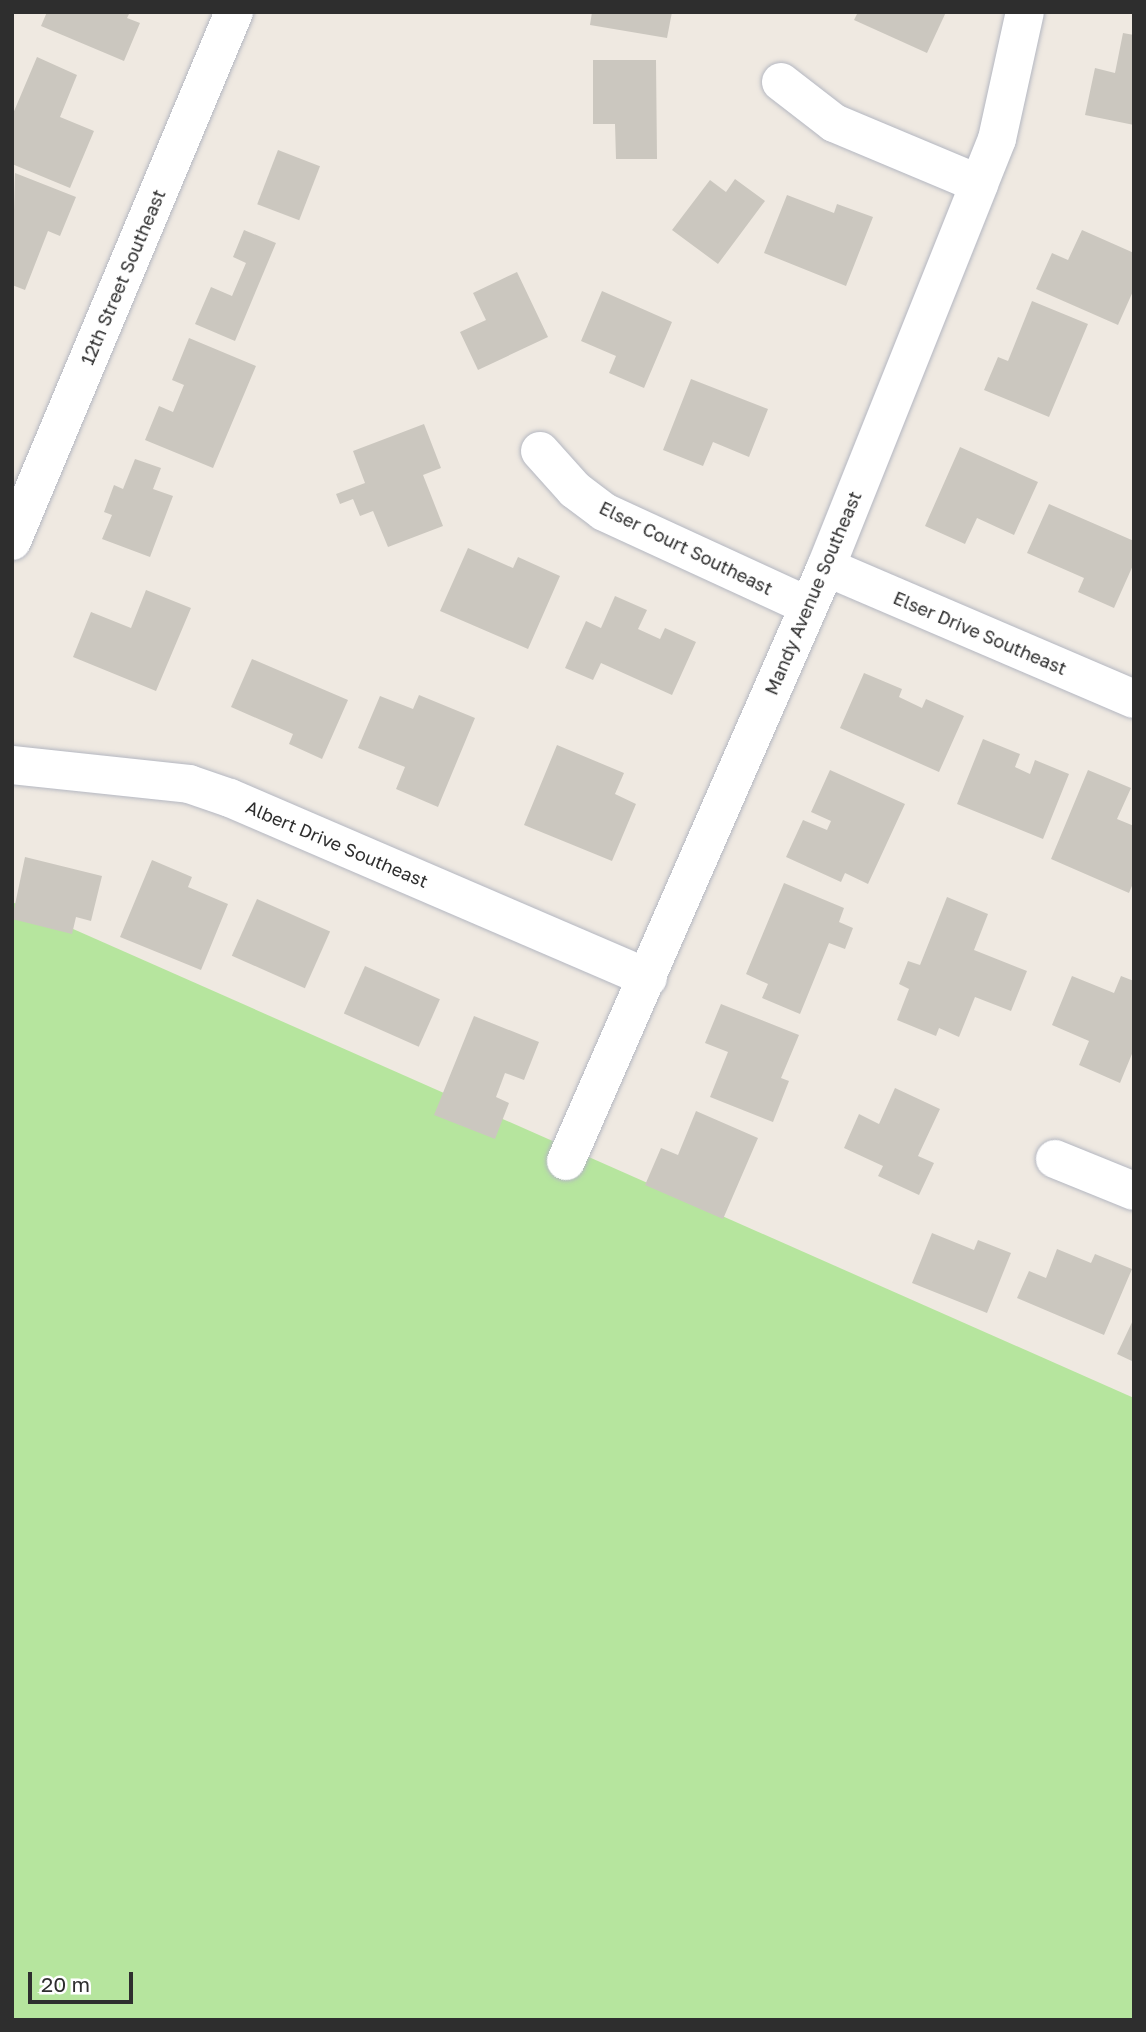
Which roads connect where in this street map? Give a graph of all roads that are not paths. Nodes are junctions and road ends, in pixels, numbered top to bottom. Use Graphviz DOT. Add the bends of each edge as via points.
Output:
graph roads {
  1 [pos="234,12"];
  2 [pos="1025,12"];
  3 [pos="780,82"];
  4 [pos="979,184"];
  5 [pos="540,451"];
  6 [pos="12,541"];
  7 [pos="826,567"];
  8 [pos="808,606"];
  9 [pos="1134,699"];
  10 [pos="12,765"];
  11 [pos="648,978"];
  12 [pos="1055,1159"];
  13 [pos="566,1161"];
  14 [pos="1134,1191"];
  1 -- 6 [label="street, 12th Street Southeast"];
  2 -- 4 [label="street, Mandy Avenue Southeast" via="997,139"];
  3 -- 4 [label="street" via="834,123"];
  4 -- 7 [label="street, Mandy Avenue Southeast"];
  5 -- 8 [label="street, Elser Court Southeast" via="575,490 604,512"];
  7 -- 8 [label="street, Mandy Avenue Southeast"];
  7 -- 9 [label="street, Elser Drive Southeast"];
  8 -- 11 [label="street, Mandy Avenue Southeast"];
  10 -- 11 [label="street, Albert Drive Southeast" via="189,784"];
  11 -- 13 [label="street, Mandy Avenue Southeast"];
  12 -- 14 [label="street"];
}
